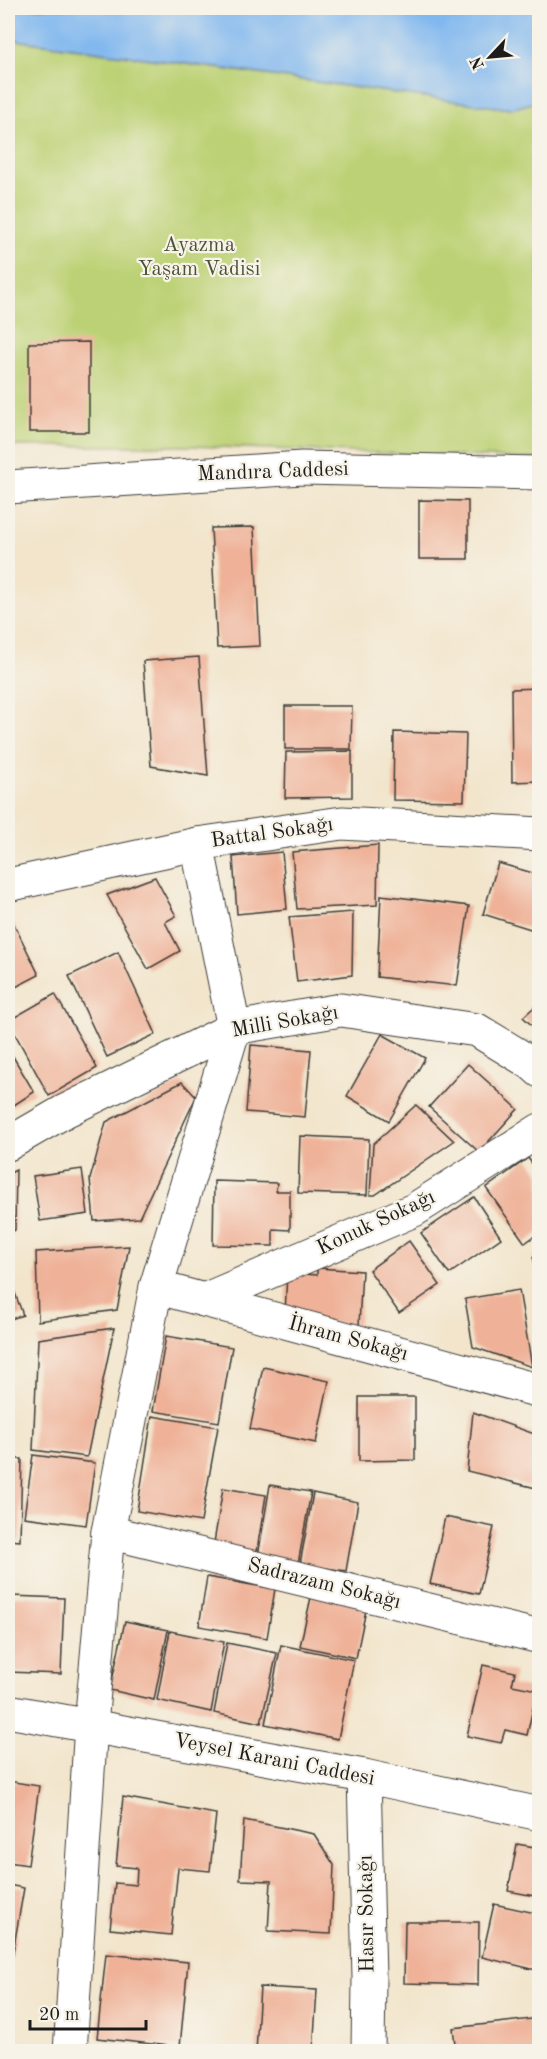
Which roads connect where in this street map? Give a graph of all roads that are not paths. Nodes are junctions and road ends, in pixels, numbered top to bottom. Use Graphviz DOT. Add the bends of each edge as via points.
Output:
graph roads {
  1 [pos="540,473"];
  2 [pos="8,487"];
  3 [pos="540,834"];
  4 [pos="197,844"];
  5 [pos="8,885"];
  6 [pos="234,1028"];
  7 [pos="540,1071"];
  8 [pos="540,1130"];
  9 [pos="8,1144"];
  10 [pos="156,1287"];
  11 [pos="204,1300"];
  12 [pos="540,1391"];
  13 [pos="108,1532"];
  14 [pos="540,1636"];
  15 [pos="8,1711"];
  16 [pos="91,1725"];
  17 [pos="364,1776"];
  18 [pos="540,1814"];
  19 [pos="70,2052"];
  20 [pos="368,2052"];
  1 -- 2 [label="street, Mandıra Caddesi" via="302,468"];
  3 -- 4 [label="street, Battal Sokağı" via="342,823"];
  4 -- 5 [label="street, Battal Sokağı"];
  4 -- 6 [label="street"];
  6 -- 7 [label="street, Milli Sokağı" via="342,1010 477,1030"];
  6 -- 9 [label="street, Milli Sokağı" via="65,1111"];
  6 -- 10 [label="street"];
  8 -- 11 [label="street, Konuk Sokağı" via="414,1210"];
  10 -- 11 [label="street, İhram Sokağı"];
  10 -- 13 [label="street"];
  11 -- 12 [label="street, İhram Sokağı"];
  13 -- 14 [label="street, Sadrazam Sokağı"];
  13 -- 16 [label="street"];
  15 -- 16 [label="street, Veysel Karani Caddesi"];
  16 -- 17 [label="street, Veysel Karani Caddesi"];
  16 -- 19 [label="street"];
  17 -- 18 [label="street, Veysel Karani Caddesi"];
  17 -- 20 [label="street, Hasır Sokağı"];
}
